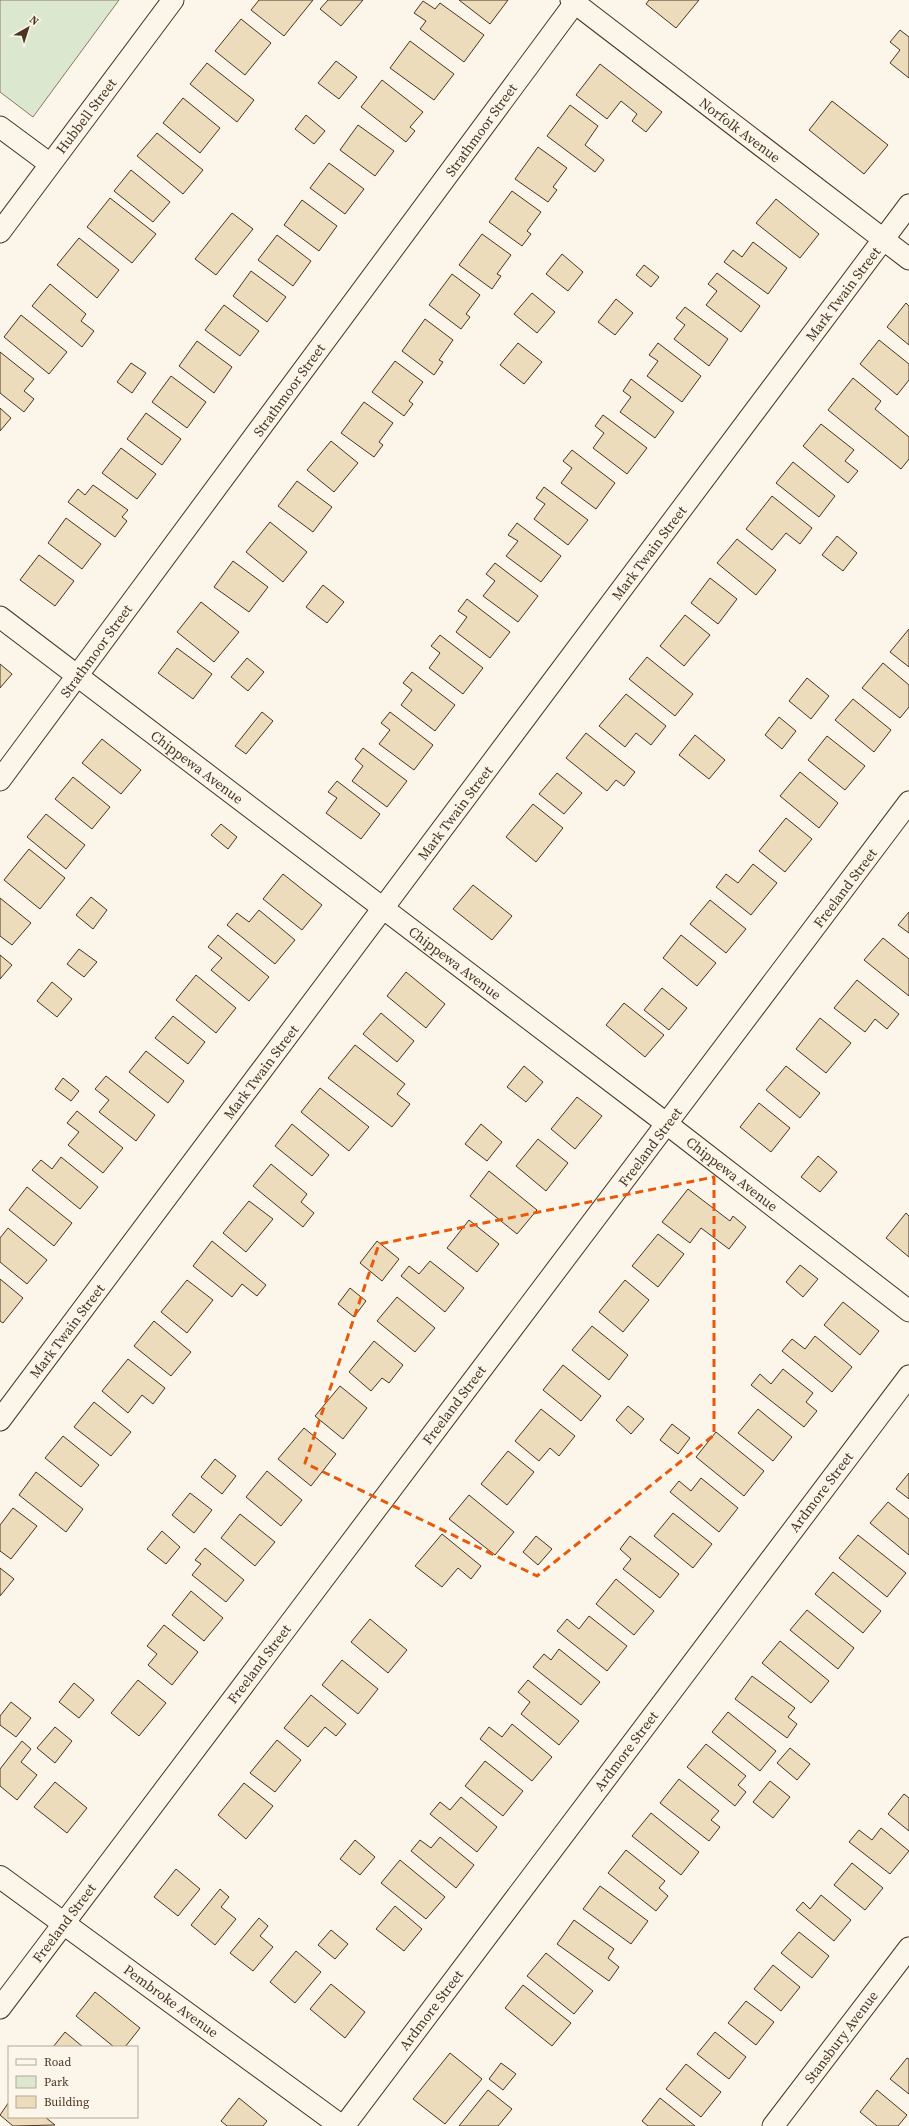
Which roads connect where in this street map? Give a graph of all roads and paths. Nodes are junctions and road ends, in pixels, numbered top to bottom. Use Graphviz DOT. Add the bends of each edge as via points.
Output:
graph roads {
  1 [pos="173,0"];
  2 [pos="574,1"];
  3 [pos="0,127"];
  4 [pos="50,164"];
  5 [pos="909,205"];
  6 [pos="0,232"];
  7 [pos="883,239"];
  8 [pos="909,259"];
  9 [pos="0,617"];
  10 [pos="77,676"];
  11 [pos="0,780"];
  12 [pos="909,802"];
  13 [pos="384,909"];
  14 [pos="667,1124"];
  15 [pos="909,1311"];
  16 [pos="909,1376"];
  17 [pos="0,1420"];
  18 [pos="0,1877"];
  19 [pos="64,1923"];
  20 [pos="909,1948"];
  21 [pos="0,2008"];
  22 [pos="343,2126"];
  23 [pos="773,2126"];
  1 -- 4 [label="street, Hubbell Street"];
  2 -- 7 [label="street, Norfolk Avenue"];
  2 -- 10 [label="street, Strathmoor Street"];
  3 -- 4 [label="street"];
  4 -- 6 [label="street, Hubbell Street"];
  5 -- 7 [label="street, Mark Twain Street"];
  7 -- 8 [label="street, Norfolk Avenue"];
  7 -- 13 [label="street, Mark Twain Street"];
  9 -- 10 [label="street, Chippewa Avenue"];
  10 -- 11 [label="street, Strathmoor Street"];
  10 -- 13 [label="street, Chippewa Avenue"];
  12 -- 14 [label="street, Freeland Street"];
  13 -- 14 [label="street, Chippewa Avenue"];
  13 -- 17 [label="street, Mark Twain Street"];
  14 -- 15 [label="street, Chippewa Avenue"];
  14 -- 19 [label="street, Freeland Street"];
  16 -- 22 [label="street, Ardmore Street"];
  18 -- 19 [label="street, Pembroke Avenue"];
  19 -- 21 [label="street, Freeland Street"];
  19 -- 22 [label="street, Pembroke Avenue"];
  20 -- 23 [label="street, Stansbury Avenue"];
}
